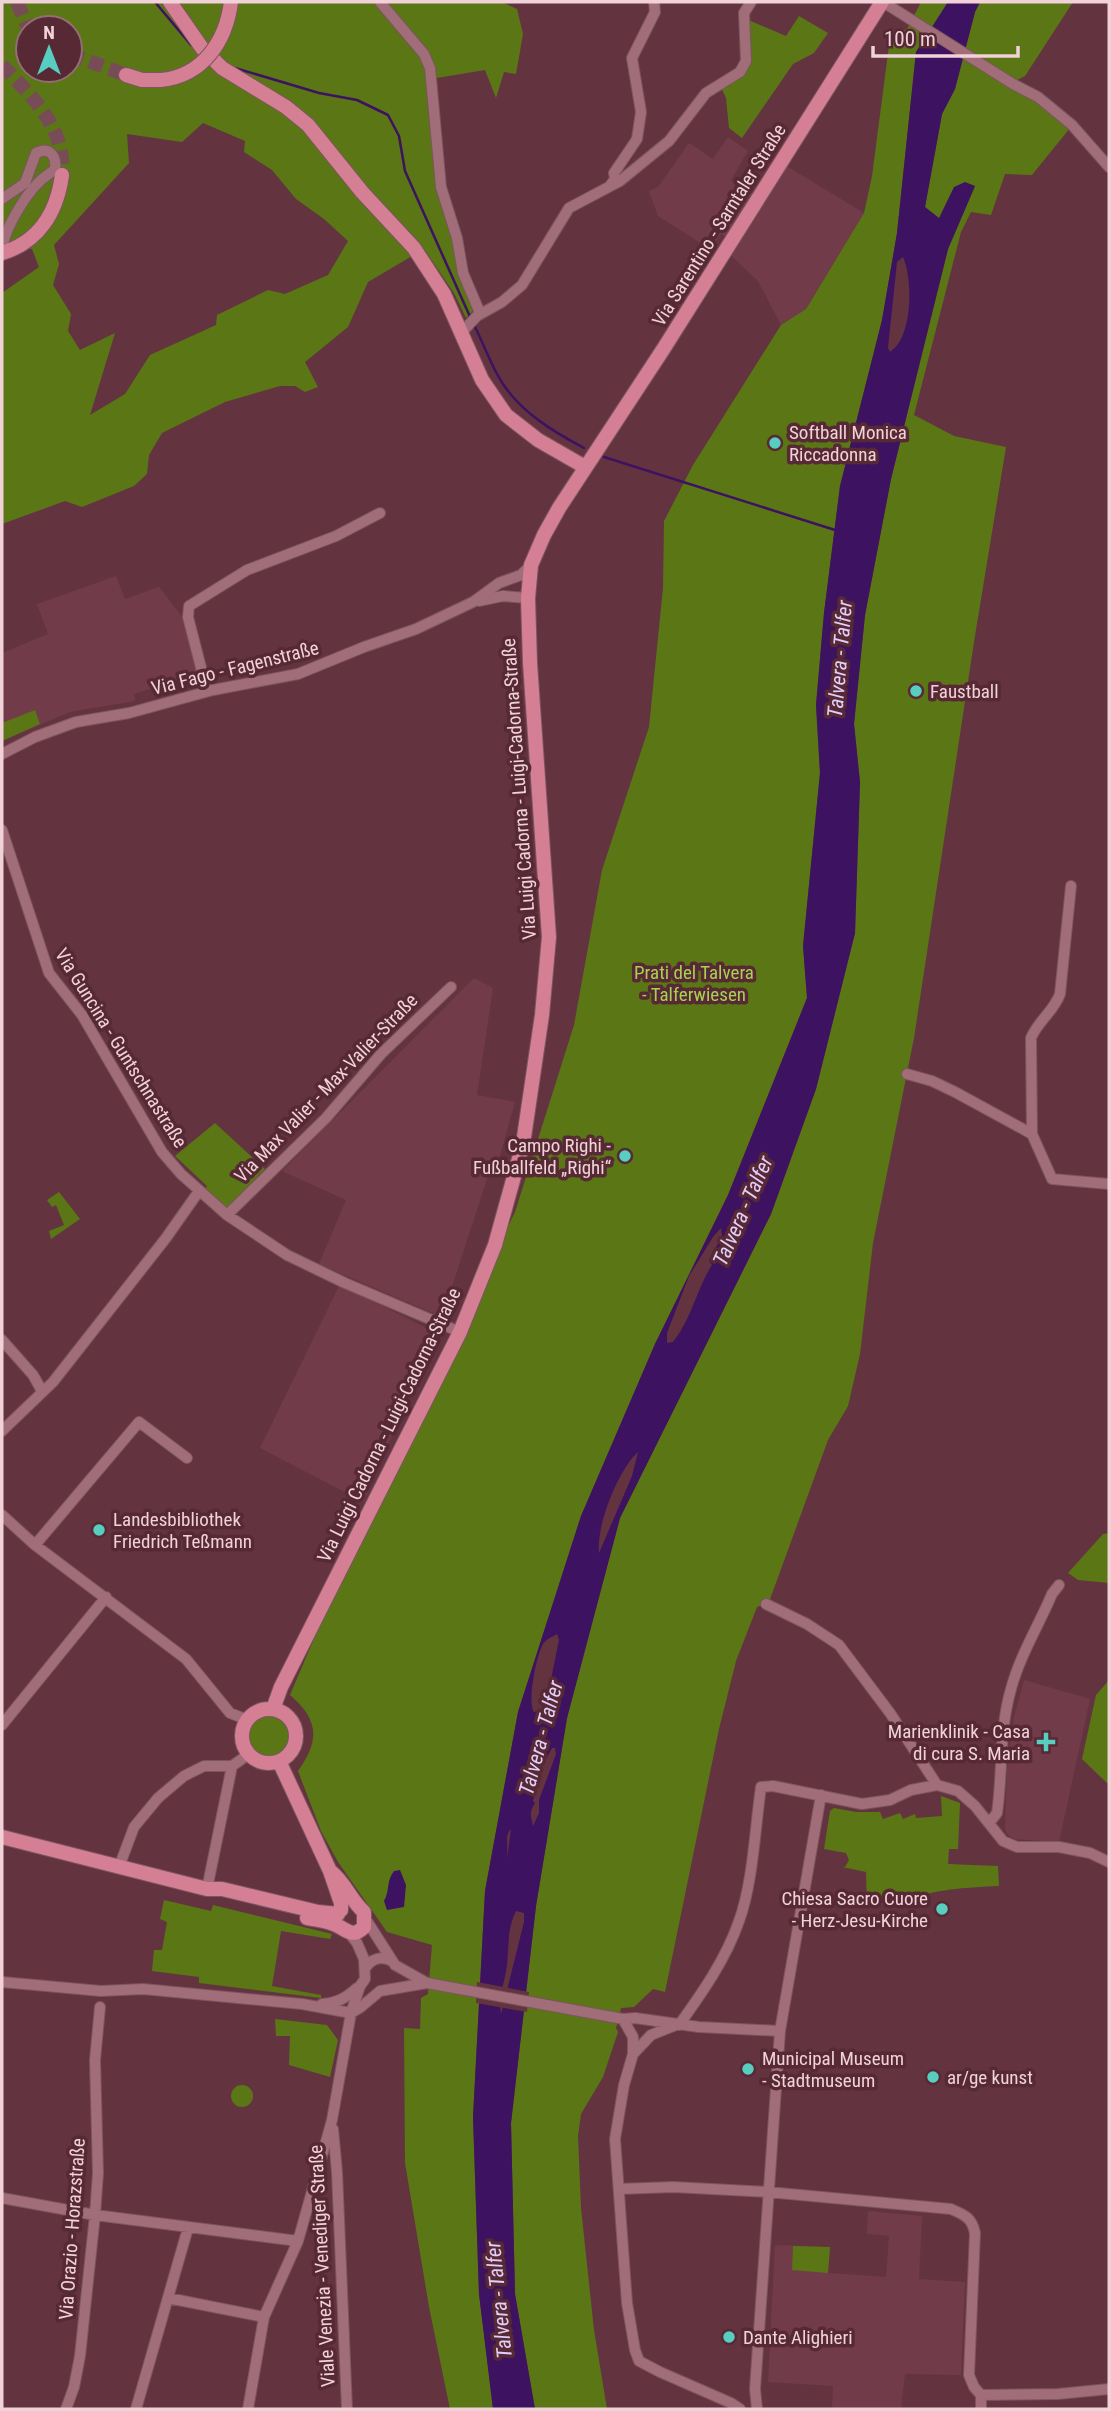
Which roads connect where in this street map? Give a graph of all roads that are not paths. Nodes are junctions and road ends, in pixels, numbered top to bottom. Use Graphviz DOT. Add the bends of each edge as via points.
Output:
graph roads {
  1 [pos="170,2"];
  2 [pos="231,2"];
  3 [pos="380,2"];
  4 [pos="654,2"];
  5 [pos="751,2"];
  6 [pos="887,4"];
  7 [pos="126,75"];
  8 [pos="1109,167"];
  9 [pos="62,175"];
  10 [pos="608,190"];
  11 [pos="2,199"];
  12 [pos="3,253"];
  13 [pos="478,314"];
  14 [pos="465,329"];
  15 [pos="585,467"];
  16 [pos="380,513"];
  17 [pos="531,565"];
  18 [pos="528,598"];
  19 [pos="473,602"];
  20 [pos="207,691"];
  21 [pos="2,754"];
  22 [pos="2,830"];
  23 [pos="1071,886"];
  24 [pos="451,987"];
  25 [pos="907,1074"];
  26 [pos="1032,1134"];
  27 [pos="1109,1184"];
  28 [pos="199,1191"];
  29 [pos="227,1216"];
  30 [pos="460,1332"];
  31 [pos="2,1340"];
  32 [pos="41,1391"];
  33 [pos="2,1431"];
  34 [pos="187,1458"];
  35 [pos="2,1515"];
  36 [pos="35,1545"];
  37 [pos="1059,1585"];
  38 [pos="106,1597"];
  39 [pos="766,1604"];
  40 [pos="273,1709"];
  41 [pos="248,1720"];
  42 [pos="2,1726"];
  43 [pos="250,1754"];
  44 [pos="279,1761"];
  45 [pos="232,1766"];
  46 [pos="931,1786"];
  47 [pos="821,1795"];
  48 [pos="989,1822"];
  49 [pos="2,1837"];
  50 [pos="1109,1862"];
  51 [pos="119,1867"];
  52 [pos="330,1871"];
  53 [pos="206,1889"];
  54 [pos="361,1912"];
  55 [pos="342,1921"];
  56 [pos="393,1963"];
  57 [pos="364,1977"];
  58 [pos="2,1982"];
  59 [pos="428,1983"];
  60 [pos="385,1990"];
  61 [pos="100,1999"];
  62 [pos="302,2004"];
  63 [pos="351,2013"];
  64 [pos="621,2018"];
  65 [pos="679,2025"];
  66 [pos="780,2031"];
  67 [pos="633,2054"];
  68 [pos="332,2120"];
  69 [pos="314,2185"];
  70 [pos="619,2189"];
  71 [pos="338,2190"];
  72 [pos="768,2192"];
  73 [pos="2,2198"];
  74 [pos="95,2215"];
  75 [pos="188,2228"];
  76 [pos="298,2241"];
  77 [pos="168,2298"];
  78 [pos="264,2317"];
  79 [pos="1109,2389"];
  80 [pos="981,2395"];
  81 [pos="66,2409"];
  82 [pos="136,2409"];
  83 [pos="248,2409"];
  84 [pos="347,2409"];
  85 [pos="740,2409"];
  86 [pos="757,2409"];
  87 [pos="981,2409"];
  1 -- 14 [label="main road" via="202,48 236,78 286,107 317,135 414,248"];
  2 -- 7 [label="main road, bridge" via="223,34 203,62 161,80"];
  3 -- 13 [label="street" via="424,54 430,68 441,187"];
  4 -- 10 [label="street" via="655,12 632,58 641,106 638,139"];
  5 -- 10 [label="street" via="744,13 746,61 740,72 706,93 669,141"];
  6 -- 8 [label="street" via="1038,97 1072,125"];
  6 -- 15 [label="main road, Via Sarentino - Sarntaler Straße"];
  9 -- 12 [label="main road" via="46,222 22,245"];
  10 -- 13 [label="street" via="569,208 522,285"];
  11 -- 12 [label="street" via="28,178 36,153 47,150 55,158 55,169 38,182 5,234"];
  13 -- 14 [label="street"];
  14 -- 15 [label="main road" via="482,380 506,415"];
  15 -- 17 [label="main road, Via Sarentino - Sarntaler Straße"];
  16 -- 20 [label="street" via="336,536 247,570 189,606"];
  17 -- 18 [label="main road, Via Luigi Cadorna - Luigi-Cadorna-Straße"];
  17 -- 19 [label="street, Via Fago - Fagenstraße"];
  18 -- 19 [label="street, Via Fago - Fagenstraße" via="503,596"];
  18 -- 30 [label="main road, Via Luigi Cadorna - Luigi-Cadorna-Straße" via="549,937 543,1002 523,1144 495,1245"];
  19 -- 20 [label="street, Via Fago - Fagenstraße" via="298,674"];
  20 -- 21 [label="street, Via Fago - Fagenstraße" via="76,722"];
  22 -- 28 [label="street, Via Guncina - Guntschnastraße" via="49,973 82,1014 162,1152"];
  23 -- 26 [label="street" via="1060,994 1031,1038"];
  24 -- 29 [label="street, Via Max Valier - Max-Valier-Straße"];
  25 -- 26 [label="street" via="955,1092"];
  26 -- 27 [label="street" via="1052,1179"];
  28 -- 29 [label="street, Via Guncina - Guntschnastraße"];
  28 -- 32 [label="street" via="98,1327"];
  29 -- 30 [label="street, Via Guncina - Guntschnastraße" via="298,1262"];
  30 -- 40 [label="main road, Via Luigi Cadorna - Luigi-Cadorna-Straße"];
  31 -- 32 [label="street"];
  32 -- 33 [label="street"];
  34 -- 36 [label="street" via="139,1422"];
  35 -- 36 [label="street"];
  36 -- 38 [label="street"];
  37 -- 48 [label="street" via="1023,1654 1011,1689 1002,1735 997,1813"];
  38 -- 41 [label="street" via="186,1659 230,1713"];
  38 -- 42 [label="street"];
  39 -- 46 [label="street" via="839,1645 890,1713"];
  40 -- 41 [label="main road" via="257,1712"];
  40 -- 44 [label="main road" via="288,1717 296,1734 290,1753"];
  41 -- 43 [label="main road" via="243,1737"];
  43 -- 44 [label="main road" via="262,1762"];
  43 -- 45 [label="street"];
  44 -- 52 [label="main road"];
  45 -- 51 [label="street" via="204,1766 158,1798 134,1827"];
  45 -- 53 [label="street"];
  46 -- 47 [label="street" via="876,1803"];
  46 -- 48 [label="street" via="958,1791"];
  47 -- 65 [label="street" via="761,1787 740,1921 722,1959"];
  47 -- 66 [label="street"];
  48 -- 50 [label="street" via="1003,1841 1017,1847 1059,1847"];
  49 -- 51 [label="main road"];
  51 -- 53 [label="main road"];
  52 -- 54 [label="main road" via="339,1877"];
  52 -- 55 [label="main road"];
  53 -- 55 [label="main road" via="220,1897"];
  54 -- 55 [label="main road" via="352,1906"];
  54 -- 55 [label="main road" via="360,1931"];
  54 -- 56 [label="street"];
  55 -- 57 [label="street" via="357,1943"];
  56 -- 57 [label="street" via="374,1959"];
  56 -- 59 [label="street"];
  56 -- 60 [label="street" via="398,1978"];
  57 -- 60 [label="street" via="369,1985"];
  57 -- 62 [label="street" via="347,1997 333,2003"];
  57 -- 63 [label="street"];
  58 -- 61 [label="street"];
  59 -- 60 [label="street"];
  59 -- 64 [label="street"];
  60 -- 63 [label="street"];
  61 -- 62 [label="street" via="143,1989"];
  61 -- 74 [label="street, Via Orazio - Horazstraße" via="95,2060"];
  62 -- 63 [label="street"];
  63 -- 68 [label="street"];
  64 -- 65 [label="street"];
  64 -- 67 [label="street" via="633,2037"];
  65 -- 66 [label="street"];
  65 -- 67 [label="street" via="651,2035"];
  66 -- 72 [label="street"];
  67 -- 70 [label="street" via="615,2139"];
  68 -- 69 [label="street"];
  68 -- 71 [label="street, Viale Venezia - Venediger Straße"];
  69 -- 71 [label="street"];
  69 -- 76 [label="street"];
  70 -- 72 [label="street"];
  70 -- 85 [label="street" via="627,2303 639,2361"];
  71 -- 84 [label="street, Viale Venezia - Venediger Straße"];
  72 -- 80 [label="street" via="930,2206 968,2216 975,2233 969,2379"];
  72 -- 86 [label="street"];
  73 -- 74 [label="street"];
  74 -- 75 [label="street"];
  74 -- 81 [label="street, Via Orazio - Horazstraße" via="80,2356"];
  75 -- 76 [label="street"];
  75 -- 77 [label="street"];
  76 -- 78 [label="street"];
  77 -- 78 [label="street"];
  77 -- 82 [label="street"];
  78 -- 83 [label="street"];
  79 -- 80 [label="street"];
  80 -- 87 [label="street"];
}
